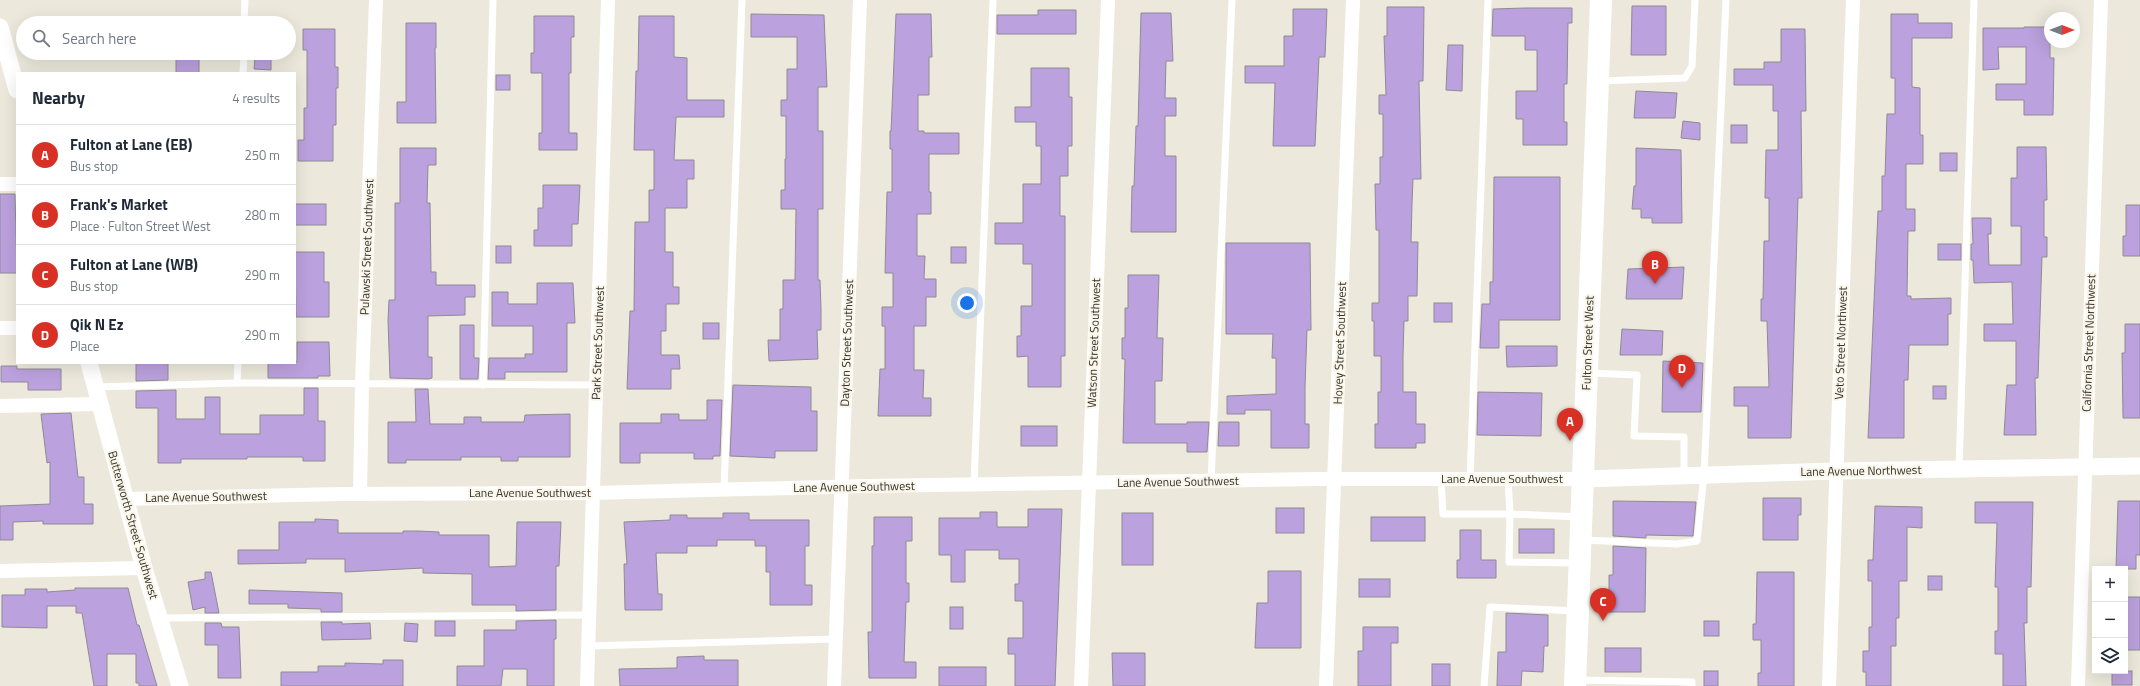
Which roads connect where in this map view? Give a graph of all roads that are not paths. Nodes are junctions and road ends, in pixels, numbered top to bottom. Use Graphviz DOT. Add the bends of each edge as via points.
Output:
graph roads {
  1 [pos="245,0"];
  2 [pos="376,0"];
  3 [pos="493,0"];
  4 [pos="608,0"];
  5 [pos="742,0"];
  6 [pos="860,0"];
  7 [pos="993,0"];
  8 [pos="1108,0"];
  9 [pos="1232,0"];
  10 [pos="1353,0"];
  11 [pos="1488,0"];
  12 [pos="1601,0"];
  13 [pos="1695,0"];
  14 [pos="1726,0"];
  15 [pos="1853,0"];
  16 [pos="1974,0"];
  17 [pos="2101,0"];
  18 [pos="244,16"];
  19 [pos="0,27"];
  20 [pos="244,60"];
  21 [pos="243,72"];
  22 [pos="1598,82"];
  23 [pos="16,86"];
  24 [pos="0,184"];
  25 [pos="16,184"];
  26 [pos="0,328"];
  27 [pos="16,328"];
  28 [pos="89,364"];
  29 [pos="238,364"];
  30 [pos="1587,373"];
  31 [pos="238,383"];
  32 [pos="362,384"];
  33 [pos="483,385"];
  34 [pos="596,385"];
  35 [pos="95,387"];
  36 [pos="99,404"];
  37 [pos="0,406"];
  38 [pos="2140,466"];
  39 [pos="2085,468"];
  40 [pos="1959,470"];
  41 [pos="1837,471"];
  42 [pos="1704,475"];
  43 [pos="1684,476"];
  44 [pos="1508,478"];
  45 [pos="1583,478"];
  46 [pos="1334,479"];
  47 [pos="1441,479"];
  48 [pos="1470,479"];
  49 [pos="1211,481"];
  50 [pos="1088,483"];
  51 [pos="974,485"];
  52 [pos="842,487"];
  53 [pos="724,490"];
  54 [pos="360,493"];
  55 [pos="593,493"];
  56 [pos="125,499"];
  57 [pos="1510,514"];
  58 [pos="1582,517"];
  59 [pos="1581,540"];
  60 [pos="1580,563"];
  61 [pos="144,568"];
  62 [pos="0,571"];
  63 [pos="1578,611"];
  64 [pos="589,615"];
  65 [pos="160,618"];
  66 [pos="836,638"];
  67 [pos="588,646"];
  68 [pos="1575,683"];
  69 [pos="180,686"];
  70 [pos="587,686"];
  71 [pos="834,686"];
  72 [pos="1081,686"];
  73 [pos="1326,686"];
  74 [pos="1484,686"];
  75 [pos="1692,686"];
  76 [pos="1829,686"];
  77 [pos="2078,686"];
  1 -- 18 [label="lane"];
  2 -- 32 [label="street, Pulawski Street Southwest"];
  3 -- 33 [label="lane"];
  4 -- 34 [label="street, Park Street Southwest"];
  5 -- 53 [label="lane"];
  6 -- 52 [label="street, Dayton Street Southwest"];
  7 -- 51 [label="lane"];
  8 -- 50 [label="street, Watson Street Southwest"];
  9 -- 49 [label="lane"];
  10 -- 46 [label="street, Hovey Street Southwest"];
  11 -- 48 [label="lane"];
  12 -- 22 [label="main road, Fulton Street West"];
  13 -- 22 [label="lane" via="1692,66 1684,78"];
  14 -- 42 [label="lane"];
  15 -- 41 [label="street, Veto Street Northwest"];
  16 -- 40 [label="lane"];
  17 -- 39 [label="street, California Street Northwest"];
  19 -- 23 [label="street"];
  20 -- 21 [label="lane"];
  22 -- 30 [label="main road, Fulton Street West"];
  24 -- 25 [label="street"];
  26 -- 27 [label="street"];
  28 -- 35 [label="street, Butterworth Street Southwest"];
  29 -- 31 [label="lane"];
  30 -- 43 [label="lane" via="1637,375 1634,436 1684,437"];
  30 -- 45 [label="main road, Fulton Street West"];
  31 -- 32 [label="lane"];
  31 -- 35 [label="lane"];
  32 -- 33 [label="lane"];
  32 -- 54 [label="street, Pulawski Street Southwest"];
  33 -- 34 [label="lane"];
  34 -- 55 [label="street, Park Street Southwest"];
  35 -- 36 [label="street, Butterworth Street Southwest"];
  36 -- 37 [label="street"];
  36 -- 56 [label="street, Butterworth Street Southwest"];
  38 -- 39 [label="street, Lane Avenue Northwest"];
  39 -- 40 [label="street, Lane Avenue Northwest"];
  39 -- 77 [label="street, California Street Northwest"];
  40 -- 41 [label="street, Lane Avenue Northwest"];
  41 -- 42 [label="street, Lane Avenue Northwest"];
  41 -- 76 [label="street, Veto Street Northwest"];
  42 -- 43 [label="street, Lane Avenue Northwest"];
  42 -- 59 [label="lane" via="1697,541 1677,544"];
  43 -- 45 [label="street, Lane Avenue Northwest"];
  44 -- 45 [label="street, Lane Avenue Southwest"];
  44 -- 48 [label="street, Lane Avenue Southwest"];
  44 -- 57 [label="lane"];
  45 -- 58 [label="main road, Fulton Street West"];
  46 -- 47 [label="street, Lane Avenue Southwest"];
  46 -- 49 [label="street, Lane Avenue Southwest"];
  46 -- 73 [label="street, Hovey Street Southwest"];
  47 -- 48 [label="street, Lane Avenue Southwest"];
  47 -- 57 [label="lane" via="1443,514"];
  49 -- 50 [label="street, Lane Avenue Southwest"];
  50 -- 51 [label="street, Lane Avenue Southwest"];
  50 -- 72 [label="street, Watson Street Southwest"];
  51 -- 52 [label="street, Lane Avenue Southwest"];
  52 -- 53 [label="street, Lane Avenue Southwest"];
  52 -- 66 [label="street, Dayton Street Southwest"];
  53 -- 55 [label="street, Lane Avenue Southwest"];
  54 -- 55 [label="street, Lane Avenue Southwest"];
  54 -- 56 [label="street, Lane Avenue Southwest"];
  55 -- 64 [label="street, Park Street Southwest"];
  56 -- 61 [label="street, Butterworth Street Southwest"];
  57 -- 58 [label="lane"];
  57 -- 60 [label="lane" via="1509,562"];
  58 -- 59 [label="main road, Fulton Street West"];
  59 -- 60 [label="main road, Fulton Street West"];
  60 -- 63 [label="main road, Fulton Street West"];
  61 -- 62 [label="street"];
  61 -- 65 [label="street, Butterworth Street Southwest"];
  63 -- 68 [label="main road, Fulton Street West"];
  63 -- 74 [label="lane" via="1490,607"];
  64 -- 65 [label="lane"];
  64 -- 67 [label="street, Park Street Southwest"];
  65 -- 69 [label="street, Butterworth Street Southwest"];
  66 -- 67 [label="lane"];
  66 -- 71 [label="street, Dayton Street Southwest"];
  67 -- 70 [label="street, Park Street Southwest"];
  68 -- 75 [label="lane" via="1692,682"];
}
